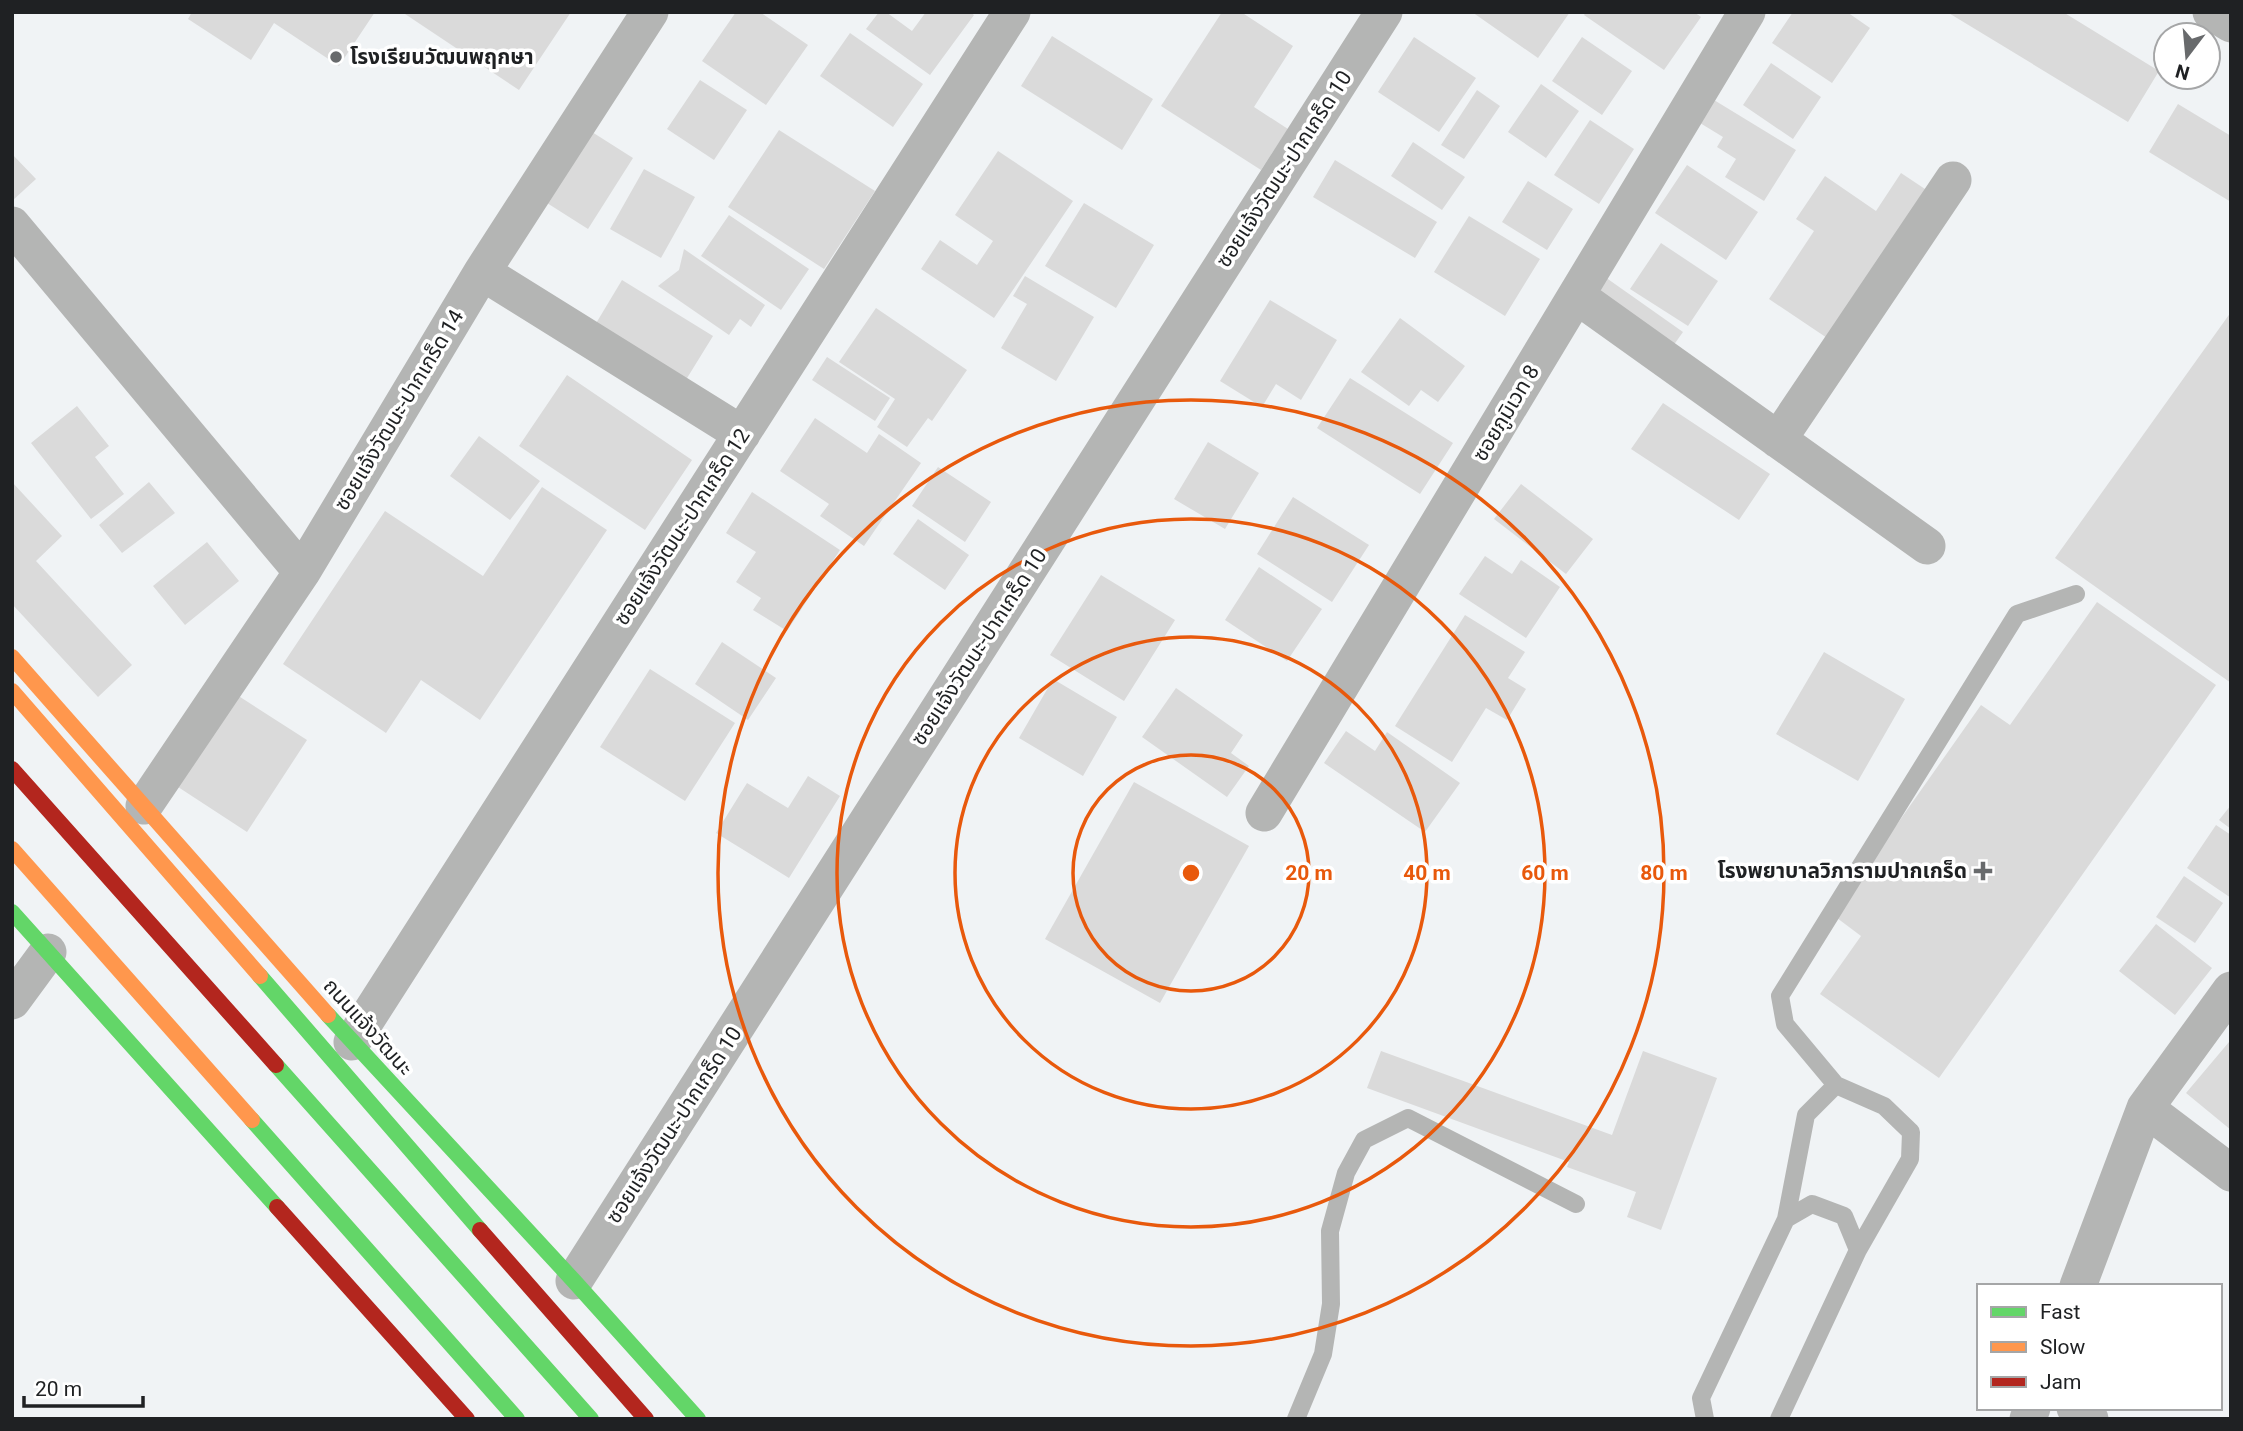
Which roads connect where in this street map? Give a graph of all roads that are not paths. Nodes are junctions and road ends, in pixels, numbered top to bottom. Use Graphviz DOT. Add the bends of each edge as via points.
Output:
graph roads {
  1 [pos="650,12"];
  2 [pos="1012,12"];
  3 [pos="1384,12"];
  4 [pos="1747,12"];
  5 [pos="1952,180"];
  6 [pos="12,225"];
  7 [pos="482,272"];
  8 [pos="1577,296"];
  9 [pos="742,434"];
  10 [pos="1778,440"];
  11 [pos="1927,546"];
  12 [pos="302,572"];
  13 [pos="2076,594"];
  14 [pos="12,657"];
  15 [pos="12,691"];
  16 [pos="12,769"];
  17 [pos="144,806"];
  18 [pos="1264,813"];
  19 [pos="12,849"];
  20 [pos="12,912"];
  21 [pos="48,952"];
  22 [pos="2231,990"];
  23 [pos="12,1001"];
  24 [pos="352,1042"];
  25 [pos="1836,1085"];
  26 [pos="2145,1108"];
  27 [pos="2231,1173"];
  28 [pos="1576,1204"];
  29 [pos="1786,1219"];
  30 [pos="1857,1250"];
  31 [pos="575,1281"];
  32 [pos="2079,1284"];
  33 [pos="467,1419"];
  34 [pos="517,1419"];
  35 [pos="591,1419"];
  36 [pos="646,1419"];
  37 [pos="698,1419"];
  38 [pos="1296,1419"];
  39 [pos="1705,1419"];
  40 [pos="1779,1419"];
  1 -- 7 [label="street, ซอยแจ้งวัฒนะ-ปากเกร็ด 14"];
  2 -- 9 [label="street, ซอยแจ้งวัฒนะ-ปากเกร็ด 12"];
  3 -- 31 [label="street, ซอยแจ้งวัฒนะ-ปากเกร็ด 10"];
  4 -- 8 [label="street, ซอยภูมิเวท 8"];
  5 -- 10 [label="street"];
  6 -- 12 [label="street"];
  7 -- 9 [label="street"];
  7 -- 12 [label="street, ซอยแจ้งวัฒนะ-ปากเกร็ด 14"];
  8 -- 10 [label="street"];
  8 -- 18 [label="street, ซอยภูมิเวท 8"];
  9 -- 24 [label="street, ซอยแจ้งวัฒนะ-ปากเกร็ด 12"];
  10 -- 11 [label="street"];
  12 -- 17 [label="street, ซอยแจ้งวัฒนะ-ปากเกร็ด 14"];
  13 -- 25 [label="lane" via="2017,614 1780,996 1785,1024"];
  14 -- 17 [label="main road, ถนนแจ้งวัฒนะ"];
  15 -- 36 [label="main road"];
  16 -- 35 [label="main road"];
  17 -- 24 [label="main road, ถนนแจ้งวัฒนะ"];
  19 -- 34 [label="main road"];
  20 -- 21 [label="main road"];
  21 -- 23 [label="street"];
  21 -- 33 [label="main road"];
  22 -- 26 [label="street"];
  24 -- 31 [label="main road, ถนนแจ้งวัฒนะ"];
  25 -- 29 [label="lane" via="1806,1115"];
  25 -- 30 [label="lane" via="1884,1106 1911,1132 1910,1159"];
  26 -- 27 [label="street"];
  26 -- 32 [label="street"];
  28 -- 38 [label="lane" via="1408,1118 1364,1140 1346,1174 1330,1231 1331,1304 1323,1354"];
  29 -- 30 [label="lane" via="1812,1204 1844,1216"];
  29 -- 39 [label="lane" via="1701,1398"];
  30 -- 40 [label="lane"];
  31 -- 37 [label="main road, ถนนแจ้งวัฒนะ"];
}
